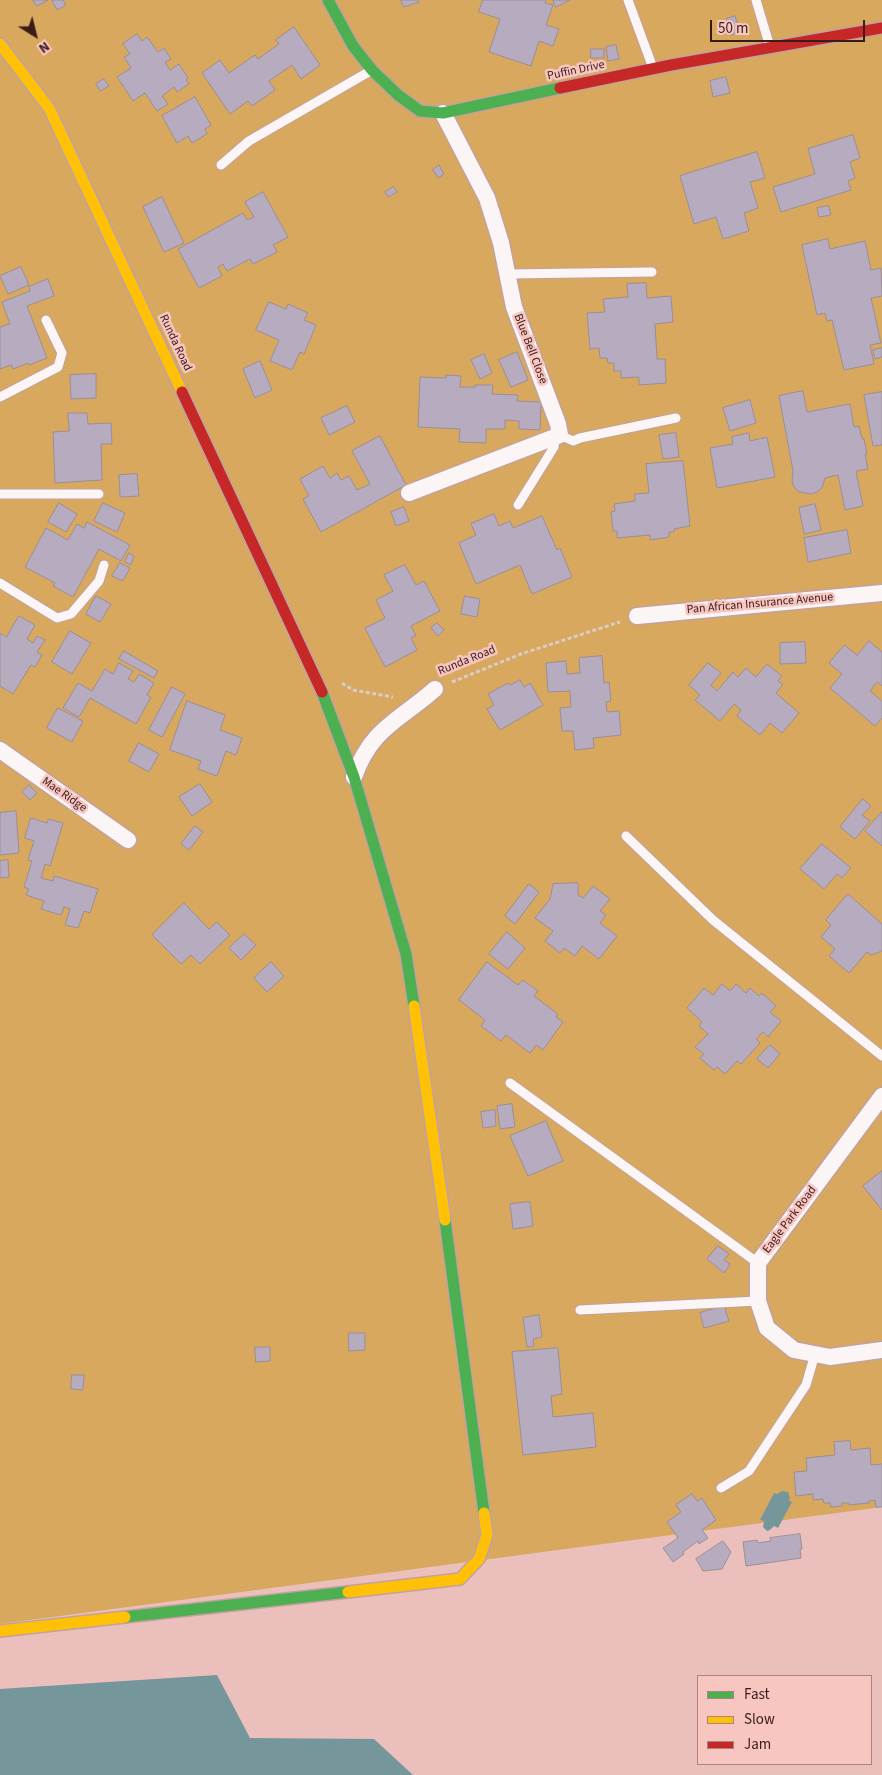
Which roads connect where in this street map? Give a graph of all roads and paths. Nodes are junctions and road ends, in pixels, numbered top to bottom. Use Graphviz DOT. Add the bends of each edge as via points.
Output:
graph roads {
  1 [pos="328,0"];
  2 [pos="628,0"];
  3 [pos="756,0"];
  4 [pos="882,28"];
  5 [pos="0,44"];
  6 [pos="770,48"];
  7 [pos="653,69"];
  8 [pos="372,70"];
  9 [pos="443,113"];
  10 [pos="222,165"];
  11 [pos="652,272"];
  12 [pos="508,274"];
  13 [pos="46,320"];
  14 [pos="0,397"];
  15 [pos="676,418"];
  16 [pos="560,435"];
  17 [pos="409,493"];
  18 [pos="0,494"];
  19 [pos="99,494"];
  20 [pos="518,505"];
  21 [pos="104,565"];
  22 [pos="0,583"];
  23 [pos="882,593"];
  24 [pos="637,616"];
  25 [pos="339,681"];
  26 [pos="434,689"];
  27 [pos="399,696"];
  28 [pos="0,750"];
  29 [pos="354,778"];
  30 [pos="626,836"];
  31 [pos="128,840"];
  32 [pos="882,1056"];
  33 [pos="510,1082"];
  34 [pos="882,1096"];
  35 [pos="758,1264"];
  36 [pos="758,1301"];
  37 [pos="580,1310"];
  38 [pos="882,1350"];
  39 [pos="815,1354"];
  40 [pos="721,1488"];
  41 [pos="0,1631"];
  1 -- 8 [label="street, Puffin Drive" via="353,46"];
  2 -- 7 [label="lane"];
  3 -- 6 [label="lane"];
  4 -- 6 [label="street, Puffin Drive"];
  5 -- 29 [label="street, Runda Road" via="49,108 310,664"];
  6 -- 7 [label="street, Puffin Drive"];
  7 -- 9 [label="street, Puffin Drive"];
  8 -- 9 [label="street, Puffin Drive" via="420,111"];
  8 -- 10 [label="lane" via="249,141"];
  9 -- 12 [label="street, Blue Bell Close" via="487,198"];
  11 -- 12 [label="lane"];
  12 -- 16 [label="street, Blue Bell Close" via="514,307"];
  13 -- 14 [label="lane" via="62,353 58,367"];
  15 -- 16 [label="lane" via="573,441"];
  16 -- 17 [label="street"];
  16 -- 20 [label="lane"];
  18 -- 19 [label="lane"];
  21 -- 22 [label="lane" via="99,581 71,614 57,618"];
  23 -- 24 [label="street, Pan African Insurance Avenue"];
  24 -- 26 [label="path, Runda Road" via="521,654"];
  25 -- 27 [label="path" via="353,690 390,698"];
  26 -- 29 [label="street" via="376,736 360,761"];
  28 -- 31 [label="street, Mae Ridge"];
  29 -- 41 [label="street, Runda Road" via="406,954 487,1535 479,1559 460,1579"];
  30 -- 32 [label="lane" via="713,920"];
  33 -- 35 [label="lane"];
  34 -- 35 [label="street, Eagle Park Road"];
  35 -- 36 [label="street, Eagle Park Road"];
  36 -- 37 [label="lane"];
  36 -- 39 [label="street, Eagle Park Road" via="767,1328 794,1350"];
  38 -- 39 [label="street, Eagle Park Road" via="830,1357"];
  39 -- 40 [label="lane" via="806,1385 749,1471"];
}
